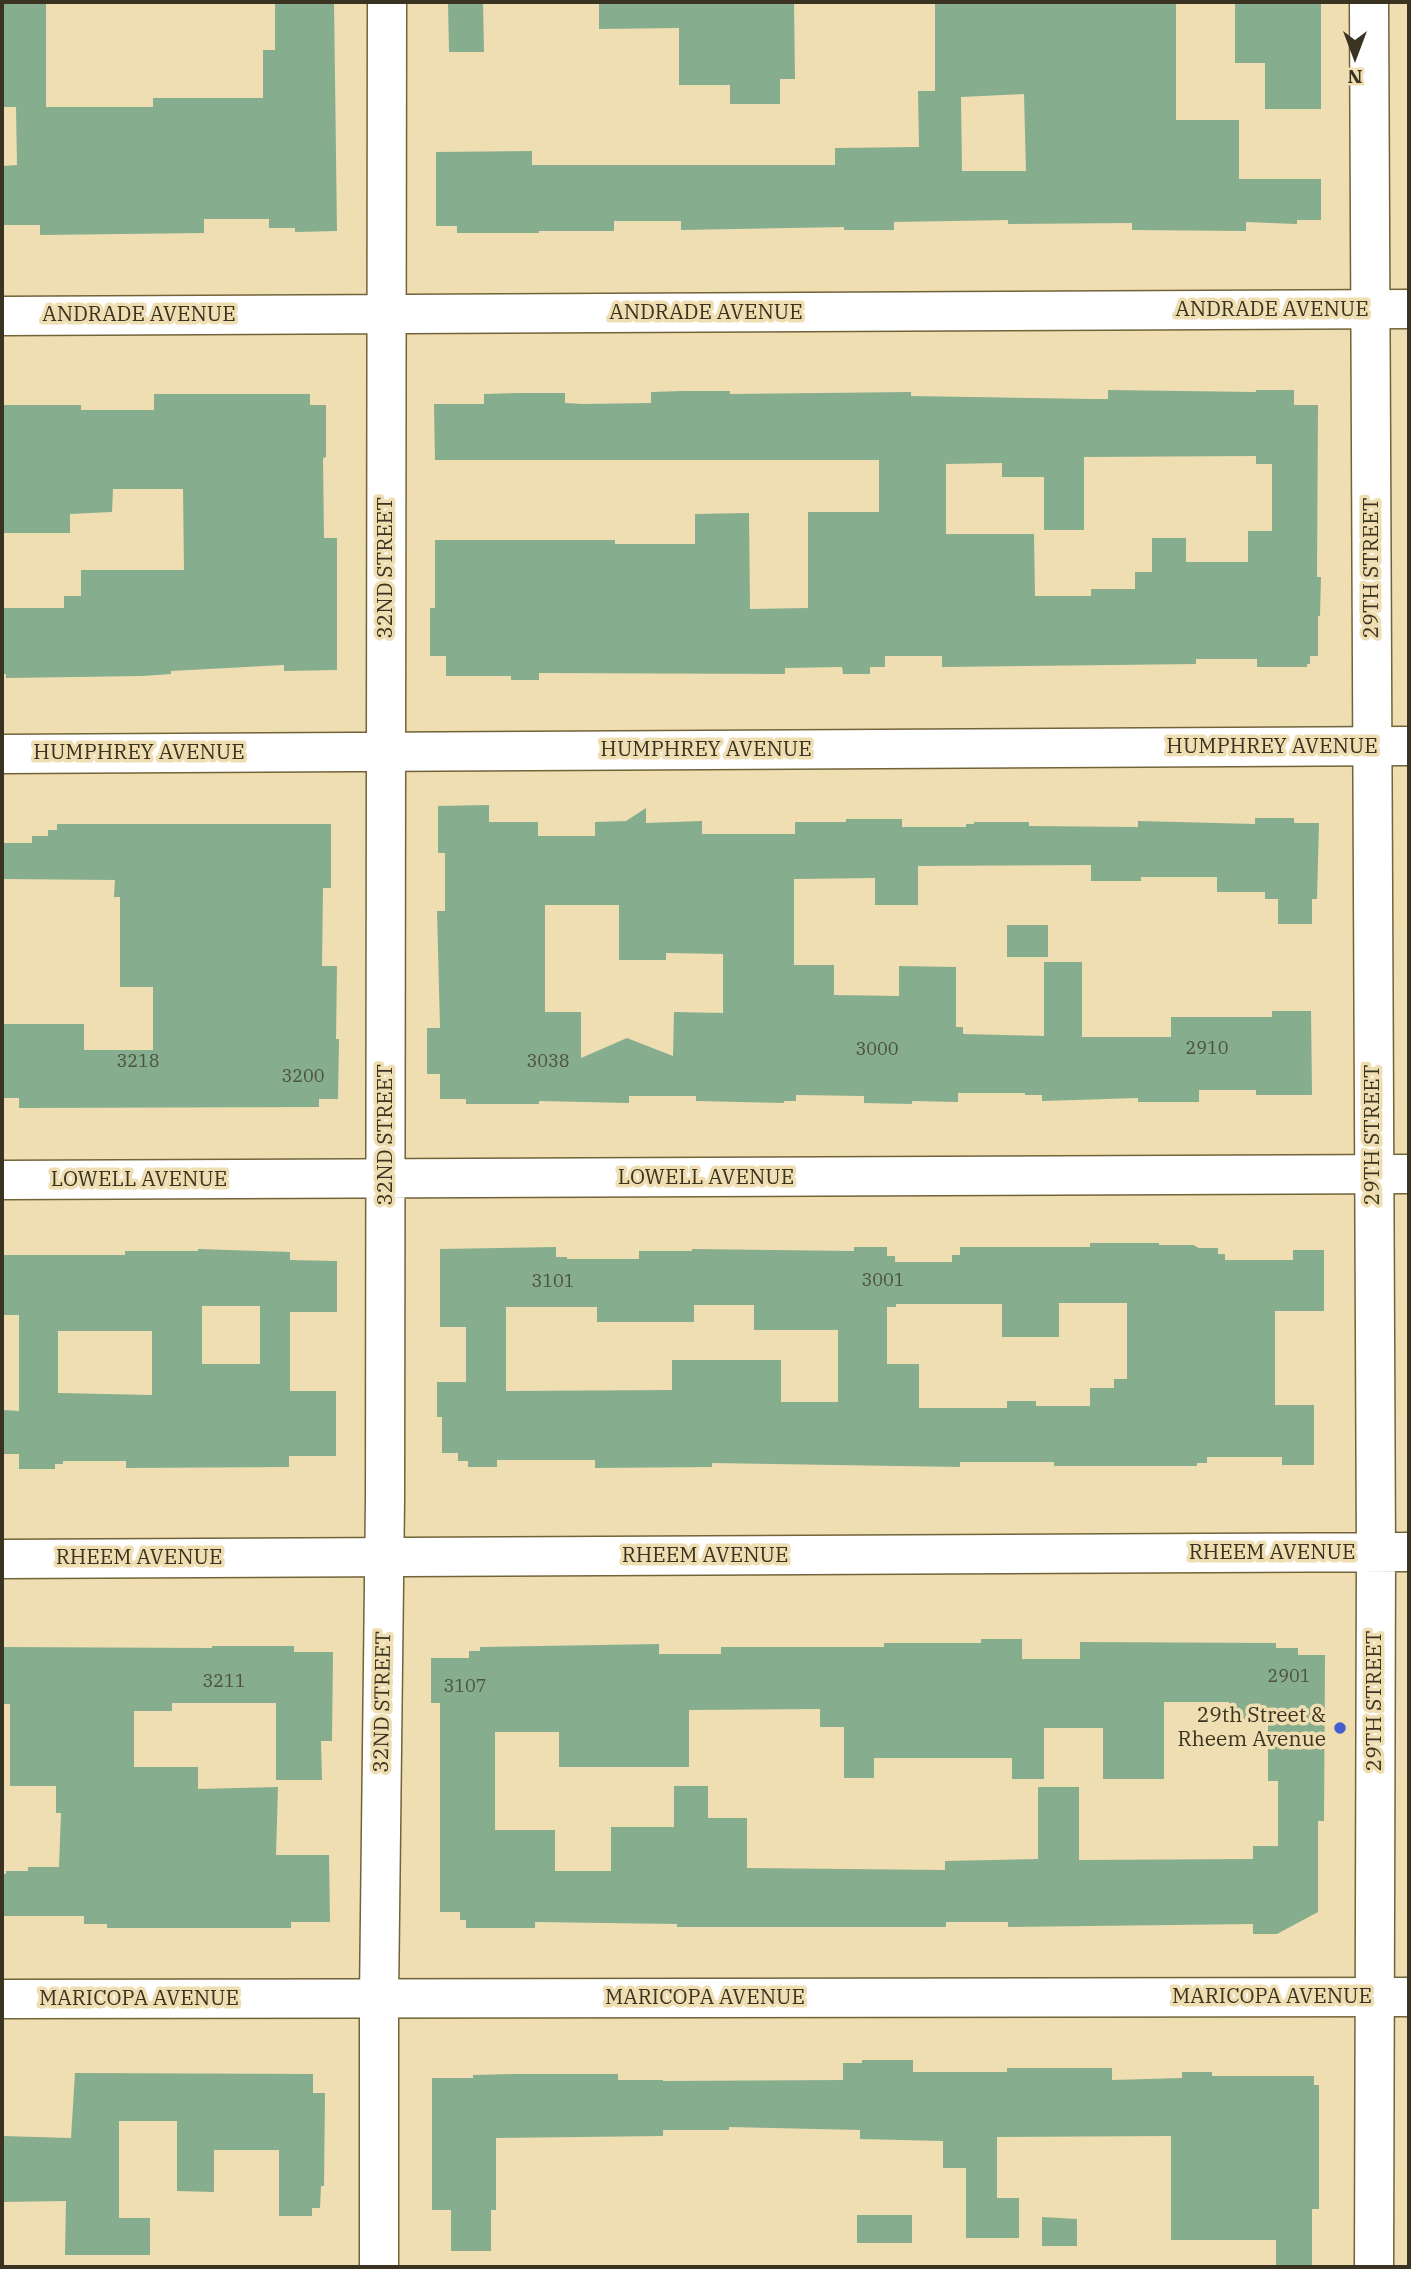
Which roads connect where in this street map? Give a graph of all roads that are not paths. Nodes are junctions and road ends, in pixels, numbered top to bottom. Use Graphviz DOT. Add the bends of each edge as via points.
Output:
graph roads {
  1 [pos="387,2"];
  2 [pos="1369,2"];
  3 [pos="1370,309"];
  4 [pos="1409,309"];
  5 [pos="385,315"];
  6 [pos="2,316"];
  7 [pos="1391,746"];
  8 [pos="386,752"];
  9 [pos="2,754"];
  10 [pos="1391,1174"];
  11 [pos="386,1179"];
  12 [pos="2,1180"];
  13 [pos="1393,1553"];
  14 [pos="385,1557"];
  15 [pos="2,1559"];
  16 [pos="1392,1997"];
  17 [pos="379,1998"];
  18 [pos="2,1999"];
  19 [pos="379,2267"];
  20 [pos="1374,2267"];
  1 -- 5 [label="street, 32ND STREET"];
  2 -- 3 [label="street, 29TH STREET"];
  3 -- 4 [label="street, ANDRADE AVENUE"];
  3 -- 5 [label="street, ANDRADE AVENUE"];
  3 -- 7 [label="street, 29TH STREET"];
  5 -- 6 [label="street, ANDRADE AVENUE"];
  5 -- 8 [label="street, 32ND STREET"];
  7 -- 8 [label="street, HUMPHREY AVENUE"];
  7 -- 10 [label="street, 29TH STREET"];
  8 -- 9 [label="street, HUMPHREY AVENUE"];
  8 -- 11 [label="street, 32ND STREET"];
  10 -- 11 [label="street, LOWELL AVENUE"];
  10 -- 13 [label="street, 29TH STREET"];
  11 -- 12 [label="street, LOWELL AVENUE"];
  11 -- 14 [label="street, 32ND STREET"];
  13 -- 14 [label="street, RHEEM AVENUE"];
  13 -- 16 [label="street, 29TH STREET"];
  14 -- 15 [label="street, RHEEM AVENUE"];
  14 -- 17 [label="street, 32ND STREET"];
  16 -- 17 [label="street, MARICOPA AVENUE"];
  16 -- 20 [label="street, 29TH STREET"];
  17 -- 18 [label="street, MARICOPA AVENUE"];
  17 -- 19 [label="street, 32ND STREET"];
}
